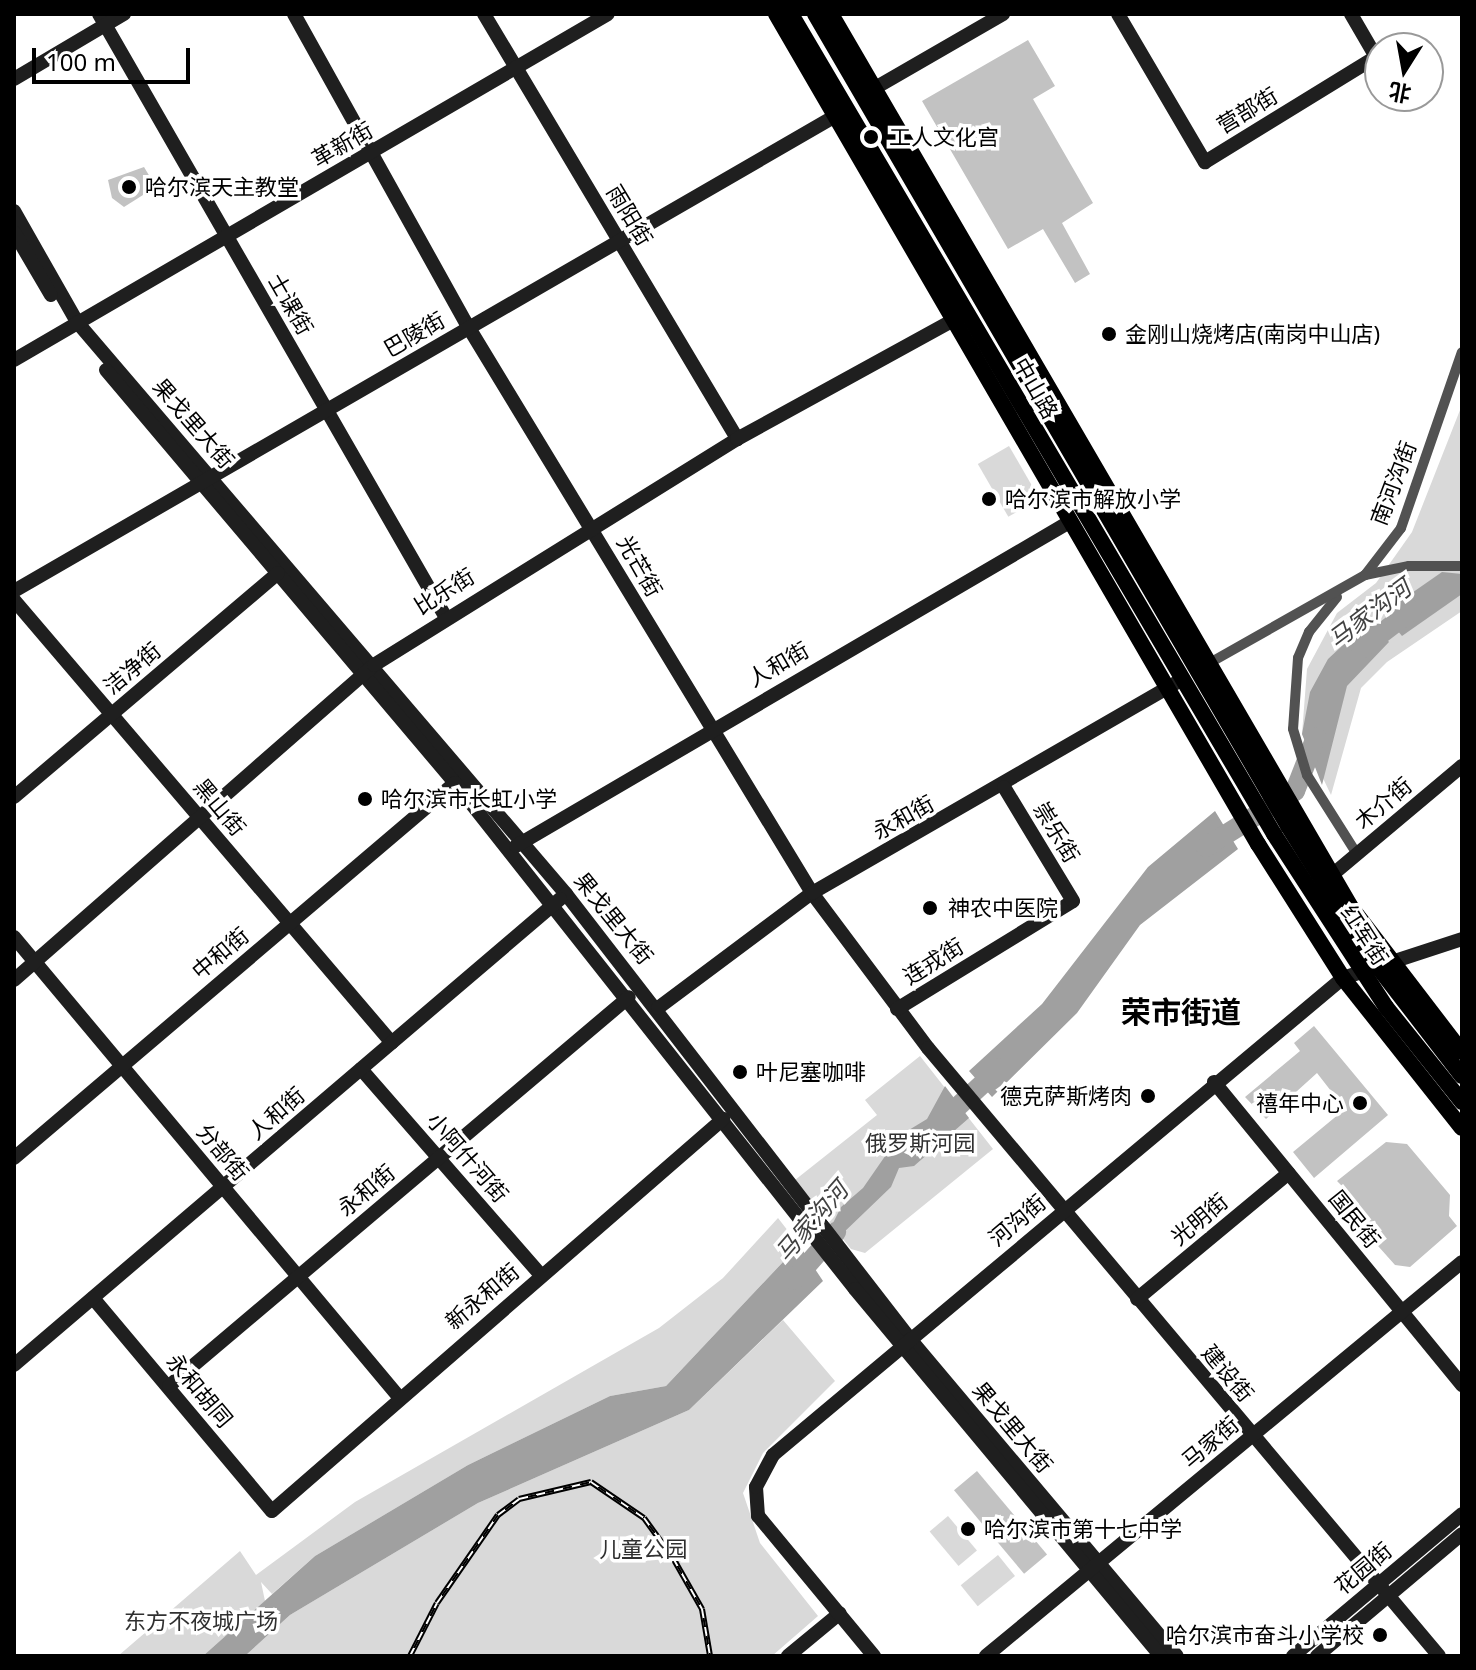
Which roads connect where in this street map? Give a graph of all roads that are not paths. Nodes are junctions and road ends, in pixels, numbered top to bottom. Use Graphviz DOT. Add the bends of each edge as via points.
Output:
graph roads {
  1 [pos="124,14"];
  2 [pos="294,14"];
  3 [pos="484,14"];
  4 [pos="608,14"];
  5 [pos="776,14"];
  6 [pos="791,14"];
  7 [pos="815,14"];
  8 [pos="831,14"];
  9 [pos="1003,14"];
  10 [pos="1118,14"];
  11 [pos="1351,14"];
  12 [pos="102,20"];
  13 [pos="516,68"];
  14 [pos="14,79"];
  15 [pos="875,88"];
  16 [pos="837,115"];
  17 [pos="372,152"];
  18 [pos="14,211"];
  19 [pos="14,232"];
  20 [pos="227,236"];
  21 [pos="619,241"];
  22 [pos="955,319"];
  23 [pos="74,324"];
  24 [pos="469,328"];
  25 [pos="1462,352"];
  26 [pos="14,360"];
  27 [pos="327,410"];
  28 [pos="737,439"];
  29 [pos="206,480"];
  30 [pos="1071,521"];
  31 [pos="592,526"];
  32 [pos="1462,566"];
  33 [pos="278,573"];
  34 [pos="1365,575"];
  35 [pos="14,591"];
  36 [pos="14,600"];
  37 [pos="445,616"];
  38 [pos="1204,666"];
  39 [pos="368,669"];
  40 [pos="1174,684"];
  41 [pos="112,714"];
  42 [pos="709,730"];
  43 [pos="1462,766"];
  44 [pos="455,783"];
  45 [pos="1244,783"];
  46 [pos="1004,787"];
  47 [pos="14,797"];
  48 [pos="202,820"];
  49 [pos="1287,826"];
  50 [pos="516,846"];
  51 [pos="1357,854"];
  52 [pos="1332,875"];
  53 [pos="812,893"];
  54 [pos="566,894"];
  55 [pos="1292,895"];
  56 [pos="1073,901"];
  57 [pos="554,904"];
  58 [pos="289,923"];
  59 [pos="14,937"];
  60 [pos="1462,939"];
  61 [pos="35,962"];
  62 [pos="1390,963"];
  63 [pos="1343,978"];
  64 [pos="14,980"];
  65 [pos="629,997"];
  66 [pos="658,1008"];
  67 [pos="897,1009"];
  68 [pos="392,1043"];
  69 [pos="1462,1052"];
  70 [pos="121,1067"];
  71 [pos="361,1069"];
  72 [pos="1462,1076"];
  73 [pos="1214,1082"];
  74 [pos="1460,1100"];
  75 [pos="984,1116"];
  76 [pos="723,1119"];
  77 [pos="1462,1128"];
  78 [pos="439,1156"];
  79 [pos="14,1158"];
  80 [pos="1289,1173"];
  81 [pos="224,1186"];
  82 [pos="787,1191"];
  83 [pos="1063,1210"];
  84 [pos="1462,1262"];
  85 [pos="541,1275"];
  86 [pos="299,1276"];
  87 [pos="93,1298"];
  88 [pos="1137,1299"];
  89 [pos="1402,1312"];
  90 [pos="906,1342"];
  91 [pos="14,1365"];
  92 [pos="1462,1385"];
  93 [pos="169,1386"];
  94 [pos="398,1396"];
  95 [pos="1252,1436"];
  96 [pos="272,1511"];
  97 [pos="1462,1514"];
  98 [pos="1462,1534"];
  99 [pos="1094,1567"];
  100 [pos="1384,1590"];
  101 [pos="840,1613"];
  102 [pos="788,1656"];
  103 [pos="874,1656"];
  104 [pos="986,1656"];
  105 [pos="1161,1656"];
  106 [pos="1177,1656"];
  107 [pos="1293,1656"];
  108 [pos="1317,1656"];
  109 [pos="1439,1656"];
  1 -- 12 [label="street"];
  2 -- 17 [label="street, 光芒街"];
  3 -- 13 [label="street, 雨阳街"];
  4 -- 13 [label="street, 革新街"];
  5 -- 16 [label="main road"];
  6 -- 40 [label="main road, 中山路"];
  7 -- 38 [label="main road, 中山路"];
  8 -- 15 [label="main road"];
  9 -- 15 [label="street"];
  10 -- 11 [label="street, 营部街" via="1205,162 1376,57"];
  12 -- 14 [label="street"];
  12 -- 20 [label="street, 士课街"];
  13 -- 17 [label="street, 革新街"];
  13 -- 21 [label="street, 雨阳街"];
  15 -- 38 [label="main road"];
  16 -- 21 [label="street, 巴陵街"];
  16 -- 22 [label="main road"];
  17 -- 20 [label="street, 革新街"];
  17 -- 24 [label="street, 光芒街"];
  18 -- 23 [label="street, 果戈里大街"];
  19 -- 23 [label="street, 果戈里大街"];
  20 -- 23 [label="street, 革新街"];
  20 -- 27 [label="street, 士课街"];
  21 -- 24 [label="street, 巴陵街"];
  21 -- 28 [label="street, 雨阳街"];
  22 -- 28 [label="street, 比乐街"];
  22 -- 30 [label="main road"];
  23 -- 26 [label="street, 革新街"];
  23 -- 29 [label="street, 果戈里大街"];
  24 -- 27 [label="street, 巴陵街"];
  24 -- 31 [label="street, 光芒街"];
  25 -- 34 [label="street, 南河沟街" via="1401,528"];
  27 -- 29 [label="street, 巴陵街"];
  27 -- 37 [label="street, 士课街"];
  28 -- 31 [label="street, 比乐街"];
  29 -- 33 [label="street, 果戈里大街"];
  29 -- 35 [label="street, 巴陵街"];
  29 -- 39 [label="street, 果戈里大街"];
  30 -- 40 [label="main road"];
  30 -- 42 [label="street, 人和街"];
  31 -- 37 [label="street, 比乐街"];
  31 -- 42 [label="street, 光芒街"];
  32 -- 34 [label="street" via="1409,566"];
  33 -- 39 [label="street, 果戈里大街"];
  33 -- 41 [label="street, 洁净街"];
  34 -- 38 [label="street, 南河沟街"];
  34 -- 51 [label="street" via="1329,603 1309,632 1291,695 1307,775"];
  36 -- 41 [label="street, 黑山街"];
  37 -- 39 [label="street, 比乐街"];
  38 -- 49 [label="main road" via="1266,771"];
  39 -- 44 [label="street, 果戈里大街"];
  39 -- 48 [label="street, 比乐街"];
  39 -- 50 [label="street, 果戈里大街"];
  40 -- 45 [label="main road, 中山路"];
  40 -- 46 [label="street, 永和街"];
  40 -- 55 [label="main road, 红军街" via="1227,789"];
  41 -- 47 [label="street, 洁净街"];
  41 -- 48 [label="street, 黑山街"];
  42 -- 50 [label="street, 人和街"];
  42 -- 53 [label="street, 光芒街"];
  43 -- 51 [label="street, 木介街"];
  44 -- 50 [label="street, 果戈里大街"];
  44 -- 58 [label="street, 中和街"];
  45 -- 49 [label="main road, 红军街"];
  46 -- 53 [label="street, 永和街"];
  46 -- 56 [label="street, 崇乐街"];
  48 -- 58 [label="street, 黑山街"];
  48 -- 61 [label="street, 比乐街"];
  49 -- 52 [label="main road, 红军街"];
  49 -- 55 [label="main road"];
  49 -- 72 [label="main road, 红军街" via="1368,954"];
  49 -- 74 [label="main road, 红军街" via="1386,1007"];
  50 -- 54 [label="street, 果戈里大街"];
  50 -- 57 [label="street, 果戈里大街"];
  51 -- 52 [label="street, 木介街"];
  52 -- 62 [label="main road, 红军街"];
  53 -- 66 [label="street, 永和街"];
  53 -- 67 [label="street, 光芒街"];
  54 -- 57 [label="street, 人和街"];
  54 -- 66 [label="street, 果戈里大街"];
  55 -- 63 [label="main road, 红军街"];
  56 -- 67 [label="street, 连戎街"];
  57 -- 65 [label="street, 果戈里大街"];
  57 -- 68 [label="street, 人和街"];
  58 -- 68 [label="street, 黑山街"];
  58 -- 70 [label="street, 中和街"];
  59 -- 61 [label="street, 分部街"];
  60 -- 62 [label="street, 河沟街"];
  61 -- 64 [label="street, 比乐街"];
  61 -- 70 [label="street, 分部街"];
  62 -- 63 [label="street, 河沟街"];
  62 -- 69 [label="main road, 红军街"];
  63 -- 73 [label="street, 河沟街"];
  63 -- 77 [label="main road, 红军街"];
  65 -- 76 [label="street, 果戈里大街"];
  65 -- 78 [label="street, 永和街"];
  66 -- 82 [label="street, 果戈里大街"];
  67 -- 75 [label="street, 光芒街"];
  68 -- 71 [label="street, 人和街"];
  70 -- 79 [label="street, 中和街"];
  70 -- 81 [label="street, 分部街"];
  71 -- 78 [label="street, 小阿什河街"];
  71 -- 81 [label="street, 人和街"];
  73 -- 80 [label="street, 国民街"];
  73 -- 83 [label="street, 河沟街"];
  75 -- 83 [label="street, 建设街"];
  76 -- 82 [label="street, 果戈里大街"];
  76 -- 85 [label="street, 新永和街"];
  78 -- 85 [label="street, 小阿什河街"];
  78 -- 86 [label="street, 永和街"];
  80 -- 88 [label="street, 光明街"];
  80 -- 89 [label="street, 国民街"];
  81 -- 86 [label="street, 分部街"];
  81 -- 87 [label="street, 人和街"];
  82 -- 90 [label="street, 果戈里大街"];
  83 -- 88 [label="street, 建设街"];
  83 -- 90 [label="street, 河沟街"];
  84 -- 89 [label="street, 马家街"];
  85 -- 94 [label="street, 新永和街"];
  86 -- 93 [label="street, 永和街"];
  86 -- 94 [label="street, 分部街"];
  87 -- 91 [label="street, 人和街"];
  87 -- 93 [label="street, 永和胡同"];
  88 -- 95 [label="street, 建设街"];
  89 -- 92 [label="street, 国民街"];
  89 -- 95 [label="street, 马家街"];
  90 -- 99 [label="street, 果戈里大街"];
  90 -- 101 [label="street, 河沟街" via="773,1455 756,1487 758,1516"];
  93 -- 96 [label="street, 永和胡同"];
  94 -- 96 [label="street, 新永和街"];
  95 -- 99 [label="street, 马家街"];
  95 -- 100 [label="street, 建设街"];
  97 -- 100 [label="street, 花园街"];
  98 -- 100 [label="street, 花园街"];
  99 -- 104 [label="street, 马家街"];
  99 -- 105 [label="street, 果戈里大街"];
  99 -- 106 [label="street, 果戈里大街"];
  100 -- 107 [label="street, 花园街"];
  100 -- 108 [label="street, 花园街"];
  100 -- 109 [label="street, 建设街"];
  101 -- 102 [label="street"];
  101 -- 103 [label="street, 河沟街"];
}
